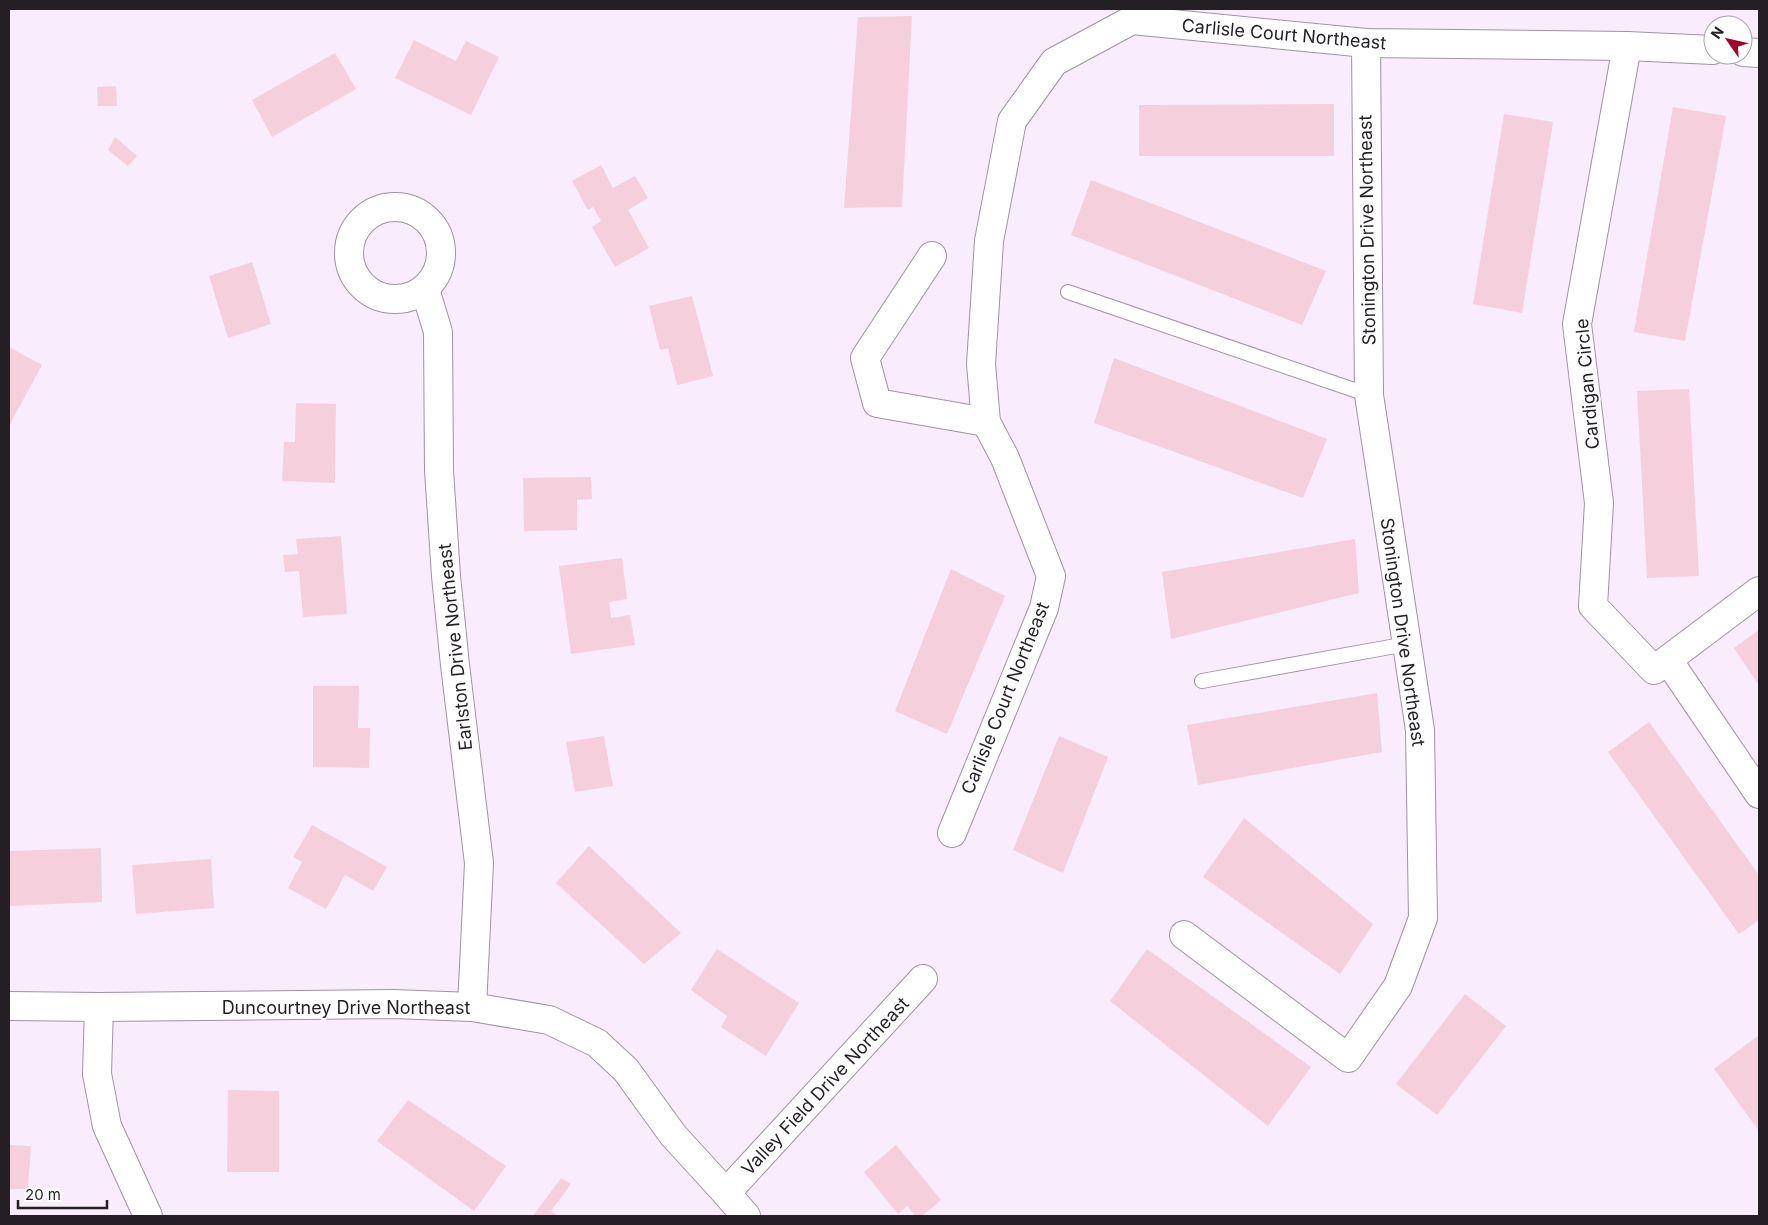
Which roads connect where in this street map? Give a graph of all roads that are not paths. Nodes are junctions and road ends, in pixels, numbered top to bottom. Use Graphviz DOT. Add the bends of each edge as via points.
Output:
graph roads {
  1 [pos="1366,43"];
  2 [pos="1627,46"];
  3 [pos="1703,50"];
  4 [pos="932,256"];
  5 [pos="425,289"];
  6 [pos="1068,292"];
  7 [pos="1369,395"];
  8 [pos="986,422"];
  9 [pos="1759,591"];
  10 [pos="1407,644"];
  11 [pos="1668,660"];
  12 [pos="1202,681"];
  13 [pos="1759,794"];
  14 [pos="952,832"];
  15 [pos="1184,935"];
  16 [pos="922,980"];
  17 [pos="9,1006"];
  18 [pos="99,1007"];
  19 [pos="472,1007"];
  20 [pos="726,1193"];
  21 [pos="148,1216"];
  22 [pos="746,1216"];
  1 -- 2 [label="street, Carlisle Court Northeast"];
  1 -- 7 [label="street, Stonington Drive Northeast"];
  1 -- 8 [label="street, Carlisle Court Northeast" via="1132,20 1054,62 1012,121 989,241 980,364"];
  2 -- 3 [label="street, Carlisle Court Northeast"];
  2 -- 11 [label="street, Cardigan Circle" via="1577,324 1600,503 1593,606 1654,670"];
  4 -- 8 [label="street" via="865,358 877,402"];
  5 -- 19 [label="street, Earlston Drive Northeast" via="438,332 439,470 446,576 480,862"];
  6 -- 7 [label="lane"];
  7 -- 10 [label="street, Stonington Drive Northeast"];
  8 -- 14 [label="street, Carlisle Court Northeast" via="1005,458 1050,576 1044,608"];
  9 -- 11 [label="street"];
  10 -- 12 [label="lane"];
  10 -- 15 [label="street, Stonington Drive Northeast" via="1420,730 1423,918 1398,986 1348,1058"];
  11 -- 13 [label="street"];
  16 -- 20 [label="street, Valley Field Drive Northeast"];
  17 -- 18 [label="street, Duncourtney Drive Northeast"];
  18 -- 19 [label="street, Duncourtney Drive Northeast" via="393,1004"];
  18 -- 21 [label="street" via="97,1074 107,1126"];
  19 -- 20 [label="street, Duncourtney Drive Northeast" via="549,1020 597,1043 626,1070 673,1135"];
  20 -- 22 [label="street, Duncourtney Drive Northeast"];
}
